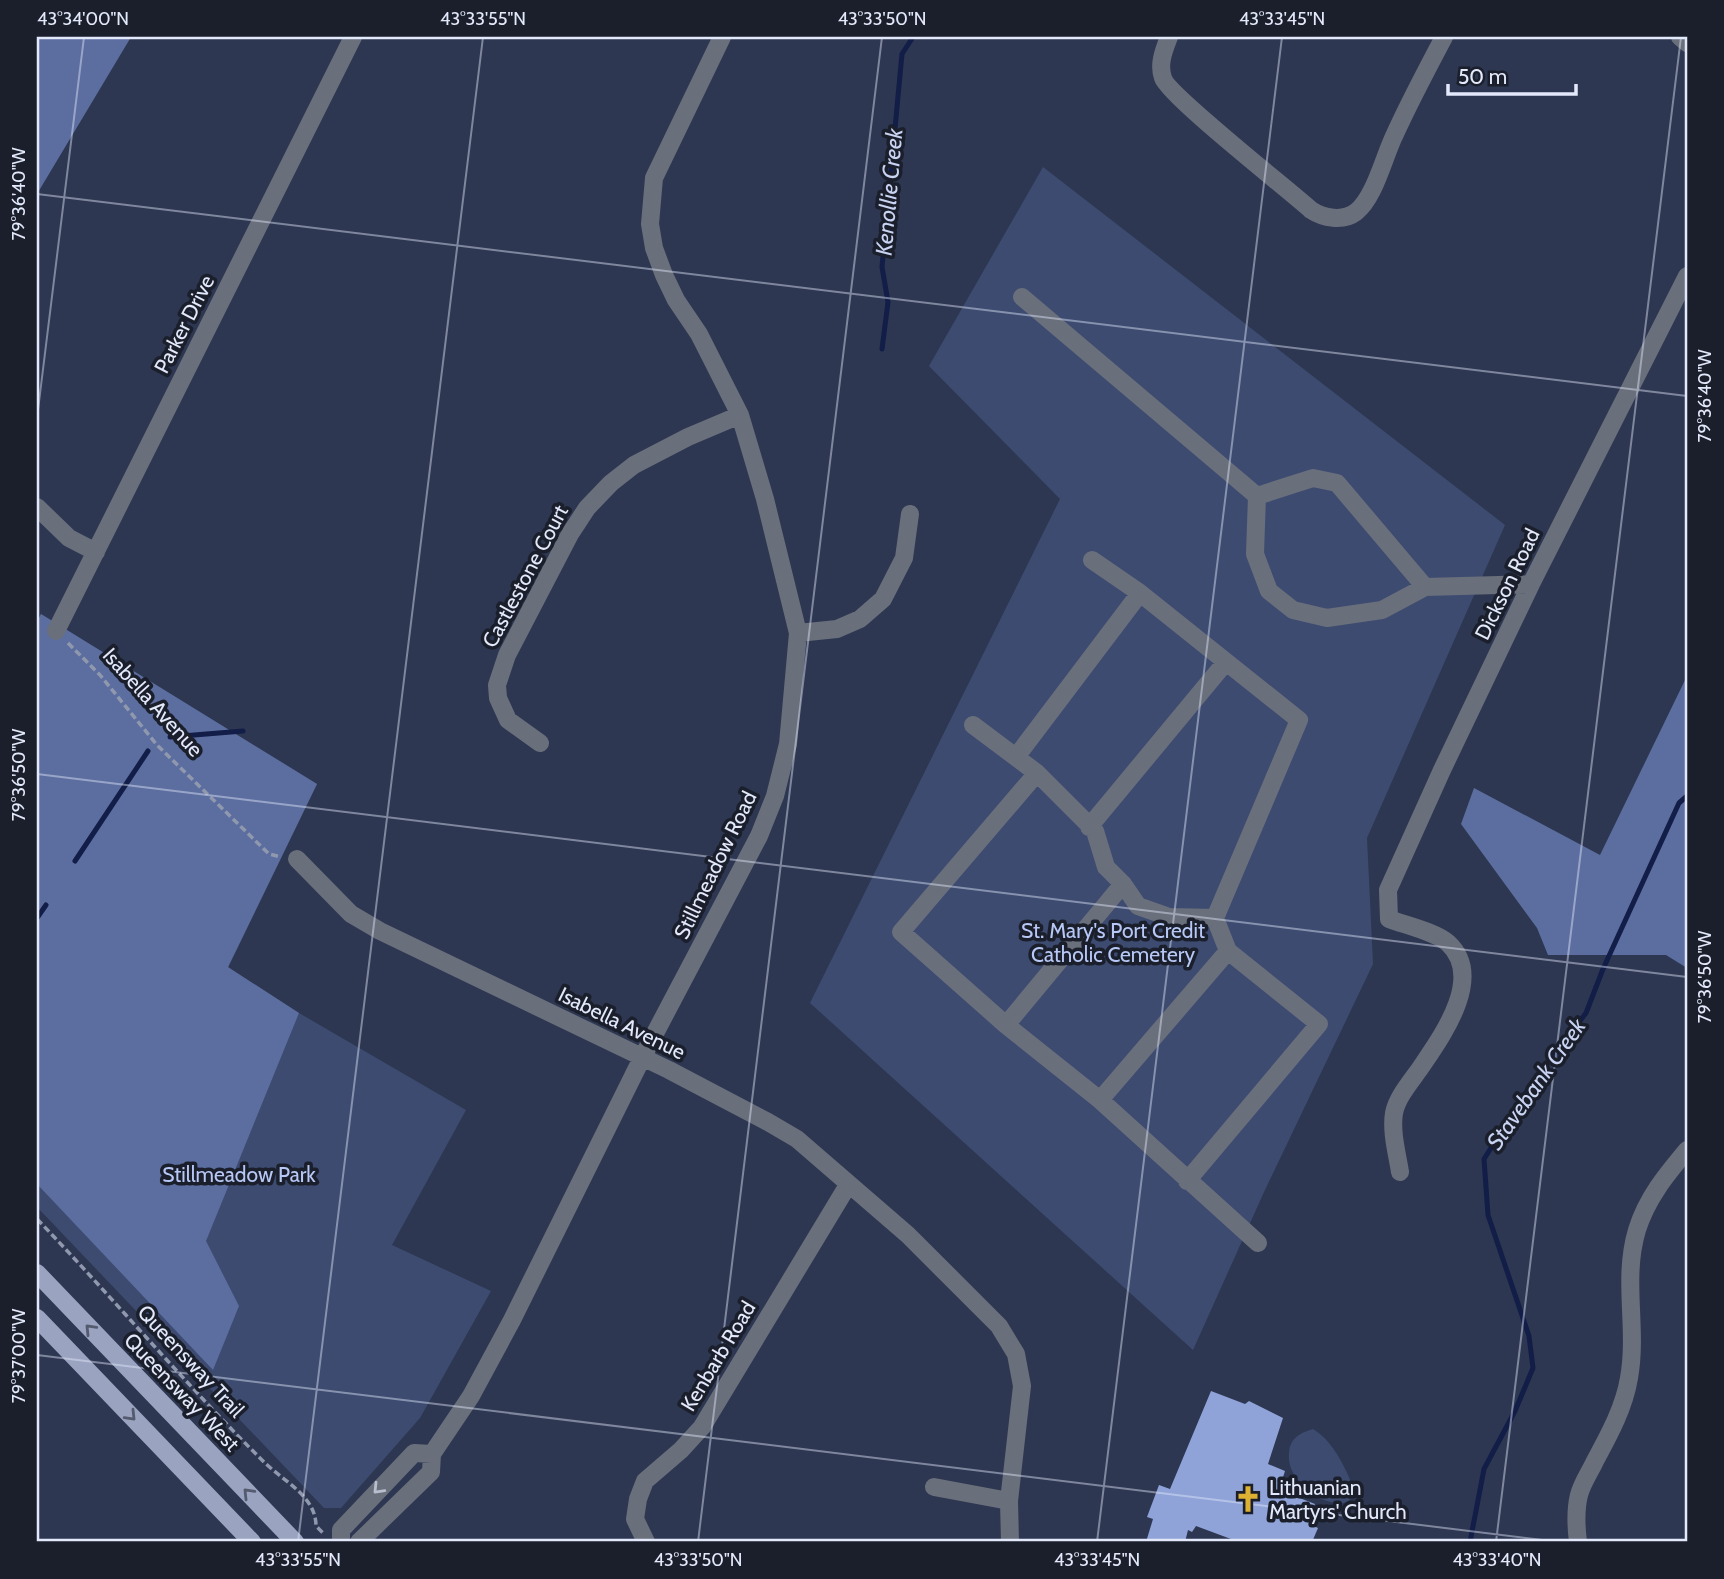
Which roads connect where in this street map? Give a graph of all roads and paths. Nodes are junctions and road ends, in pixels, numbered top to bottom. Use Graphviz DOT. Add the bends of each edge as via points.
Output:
graph roads {
  1 [pos="353,37"];
  2 [pos="722,37"];
  3 [pos="1169,37"];
  4 [pos="1444,37"];
  5 [pos="1680,37"];
  6 [pos="1687,43"];
  7 [pos="1687,276"];
  8 [pos="1021,297"];
  9 [pos="740,415"];
  10 [pos="1257,496"];
  11 [pos="37,507"];
  12 [pos="910,514"];
  13 [pos="96,552"];
  14 [pos="1092,560"];
  15 [pos="1531,584"];
  16 [pos="1425,587"];
  17 [pos="1140,593"];
  18 [pos="56,631"];
  19 [pos="798,634"];
  20 [pos="1225,663"];
  21 [pos="973,725"];
  22 [pos="540,743"];
  23 [pos="1016,757"];
  24 [pos="1037,773"];
  25 [pos="1089,827"];
  26 [pos="297,859"];
  27 [pos="1123,884"];
  28 [pos="1215,918"];
  29 [pos="1228,951"];
  30 [pos="1006,1025"];
  31 [pos="642,1058"];
  32 [pos="1100,1100"];
  33 [pos="1687,1150"];
  34 [pos="1401,1172"];
  35 [pos="1187,1181"];
  36 [pos="848,1185"];
  37 [pos="37,1219"];
  38 [pos="1258,1243"];
  39 [pos="37,1273"];
  40 [pos="37,1318"];
  41 [pos="432,1454"];
  42 [pos="934,1487"];
  43 [pos="1009,1501"];
  44 [pos="316,1526"];
  45 [pos="253,1542"];
  46 [pos="295,1542"];
  47 [pos="341,1542"];
  48 [pos="359,1542"];
  49 [pos="646,1542"];
  50 [pos="1010,1542"];
  51 [pos="1578,1542"];
  1 -- 13 [label="street, Parker Drive"];
  2 -- 9 [label="street, Stillmeadow Road" via="654,177 650,224 654,248 676,300 699,334"];
  3 -- 4 [label="street" via="1161,59 1163,80 1311,210 1331,218 1358,211 1371,192"];
  5 -- 6 [label="street"];
  7 -- 15 [label="street, Dickson Road"];
  8 -- 10 [label="street"];
  9 -- 19 [label="street, Stillmeadow Road"];
  9 -- 22 [label="street, Castlestone Court" via="635,465 587,508 570,534 506,655 497,685 508,720"];
  10 -- 16 [label="street" via="1313,478 1337,483"];
  10 -- 16 [label="street" via="1255,554 1269,591 1293,610 1327,618 1382,610"];
  11 -- 13 [label="street" via="69,538"];
  12 -- 19 [label="street" via="904,558 883,599 859,619 837,629"];
  13 -- 18 [label="street, Parker Drive"];
  14 -- 17 [label="street"];
  15 -- 16 [label="street"];
  15 -- 34 [label="street, Dickson Road" via="1388,890 1389,919 1446,941 1458,954 1463,975 1442,1037 1394,1111"];
  17 -- 20 [label="street"];
  17 -- 23 [label="street"];
  18 -- 26 [label="path, Isabella Avenue" via="100,675 157,745 269,855"];
  19 -- 31 [label="street, Stillmeadow Road" via="790,723 775,796 759,836"];
  20 -- 25 [label="street"];
  20 -- 28 [label="street" via="1299,720"];
  21 -- 23 [label="street"];
  23 -- 24 [label="street"];
  24 -- 25 [label="street"];
  24 -- 30 [label="street" via="901,932"];
  25 -- 27 [label="street" via="1095,831 1106,867"];
  26 -- 31 [label="street, Isabella Avenue" via="351,914 380,931"];
  27 -- 28 [label="street" via="1138,906 1169,918"];
  27 -- 30 [label="street"];
  28 -- 29 [label="street"];
  29 -- 32 [label="street"];
  29 -- 35 [label="street" via="1319,1024"];
  30 -- 32 [label="street"];
  31 -- 36 [label="street, Isabella Avenue" via="797,1139"];
  31 -- 41 [label="street, Stillmeadow Road" via="512,1320"];
  32 -- 35 [label="street"];
  33 -- 51 [label="street" via="1656,1188 1637,1229 1629,1268 1633,1329 1629,1378 1614,1426 1579,1492 1575,1516"];
  35 -- 38 [label="street"];
  36 -- 43 [label="street, Isabella Avenue" via="970,1296 999,1326 1016,1354 1022,1386"];
  36 -- 49 [label="street, Kenbarb Road" via="702,1427 645,1481 635,1519"];
  37 -- 44 [label="path, Queensway Trail" via="255,1453 311,1504"];
  46 -- 39 [label="main road, Queensway West, one-way"];
  40 -- 45 [label="main road, one-way"];
  41 -- 47 [label="street, one-way" via="414,1453 405,1461 341,1530"];
  41 -- 48 [label="street, Stillmeadow Road" via="431,1472"];
  42 -- 43 [label="street"];
  43 -- 50 [label="street, Isabella Avenue"];
}
